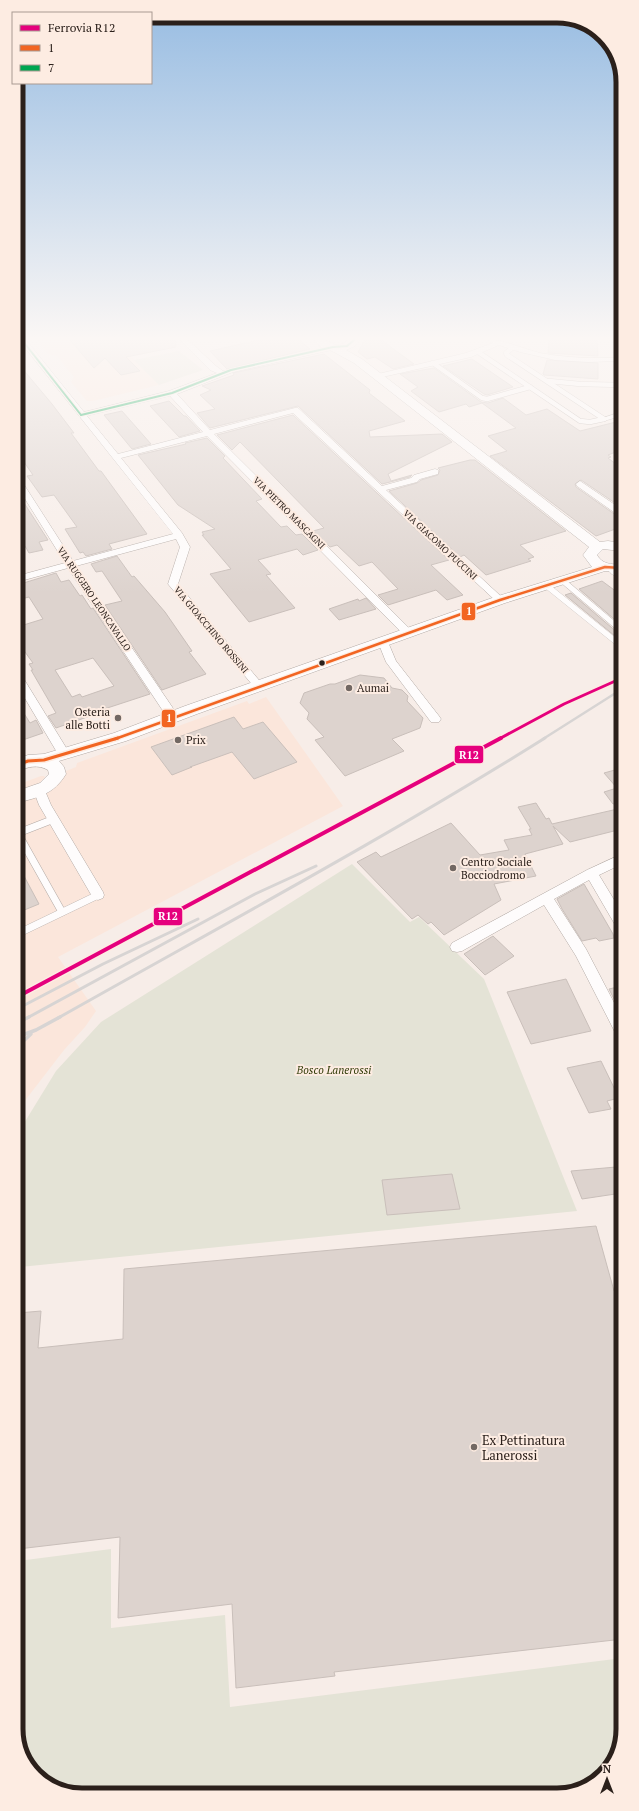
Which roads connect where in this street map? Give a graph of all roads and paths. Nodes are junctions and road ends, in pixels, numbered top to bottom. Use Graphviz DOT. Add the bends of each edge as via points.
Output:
graph roads {
  1 [pos="89,425"];
  2 [pos="201,425"];
  3 [pos="241,425"];
  4 [pos="311,425"];
  5 [pos="440,425"];
  6 [pos="209,433"];
  7 [pos="116,457"];
  8 [pos="435,472"];
  9 [pos="580,484"];
  10 [pos="23,489"];
  11 [pos="380,489"];
  12 [pos="616,509"];
  13 [pos="179,536"];
  14 [pos="616,546"];
  15 [pos="598,547"];
  16 [pos="71,565"];
  17 [pos="611,568"];
  18 [pos="23,577"];
  19 [pos="556,583"];
  20 [pos="500,600"];
  21 [pos="616,626"];
  22 [pos="408,632"];
  23 [pos="616,641"];
  24 [pos="383,642"];
  25 [pos="23,686"];
  26 [pos="259,686"];
  27 [pos="173,717"];
  28 [pos="435,719"];
  29 [pos="106,742"];
  30 [pos="64,754"];
  31 [pos="44,760"];
  32 [pos="23,763"];
  33 [pos="58,774"];
  34 [pos="27,794"];
  35 [pos="54,819"];
  36 [pos="23,830"];
  37 [pos="23,841"];
  38 [pos="616,862"];
  39 [pos="591,873"];
  40 [pos="98,895"];
  41 [pos="547,898"];
  42 [pos="62,912"];
  43 [pos="616,914"];
  44 [pos="23,931"];
  45 [pos="457,947"];
  46 [pos="616,1020"];
  1 -- 7 [label="street, VIA GIOACCHINO ROSSINI"];
  2 -- 6 [label="street, VIA PIETRO MASCAGNI"];
  3 -- 6 [label="street, VIA GIACOMO PUCCINI"];
  4 -- 11 [label="street, VIA GIACOMO PUCCINI"];
  5 -- 15 [label="main road"];
  6 -- 7 [label="street"];
  6 -- 22 [label="street, VIA PIETRO MASCAGNI"];
  7 -- 13 [label="street, VIA GIOACCHINO ROSSINI"];
  8 -- 11 [label="street"];
  9 -- 12 [label="street"];
  10 -- 16 [label="street, VIA RUGGERO LEONCAVALLO"];
  11 -- 20 [label="street, VIA GIACOMO PUCCINI"];
  13 -- 16 [label="street"];
  13 -- 26 [label="street, VIA GIOACCHINO ROSSINI" via="185,547 173,584"];
  14 -- 15 [label="main road"];
  15 -- 17 [label="main road" via="591,552 591,557"];
  16 -- 18 [label="street"];
  16 -- 27 [label="street, VIA RUGGERO LEONCAVALLO"];
  17 -- 19 [label="main road"];
  19 -- 20 [label="main road"];
  19 -- 21 [label="lane"];
  19 -- 23 [label="lane"];
  20 -- 22 [label="main road"];
  22 -- 24 [label="main road"];
  24 -- 26 [label="main road"];
  24 -- 28 [label="street" via="391,662"];
  25 -- 30 [label="street"];
  26 -- 27 [label="main road"];
  27 -- 29 [label="main road"];
  29 -- 30 [label="main road"];
  29 -- 33 [label="main road"];
  30 -- 31 [label="main road"];
  31 -- 32 [label="main road"];
  31 -- 33 [label="main road" via="56,767"];
  33 -- 34 [label="main road" via="53,783"];
  34 -- 35 [label="street" via="45,806"];
  35 -- 36 [label="lane"];
  35 -- 40 [label="street"];
  37 -- 42 [label="lane"];
  38 -- 39 [label="street"];
  39 -- 41 [label="street"];
  39 -- 43 [label="street"];
  40 -- 42 [label="lane"];
  41 -- 45 [label="street"];
  41 -- 46 [label="street" via="581,953"];
  42 -- 44 [label="lane"];
}
